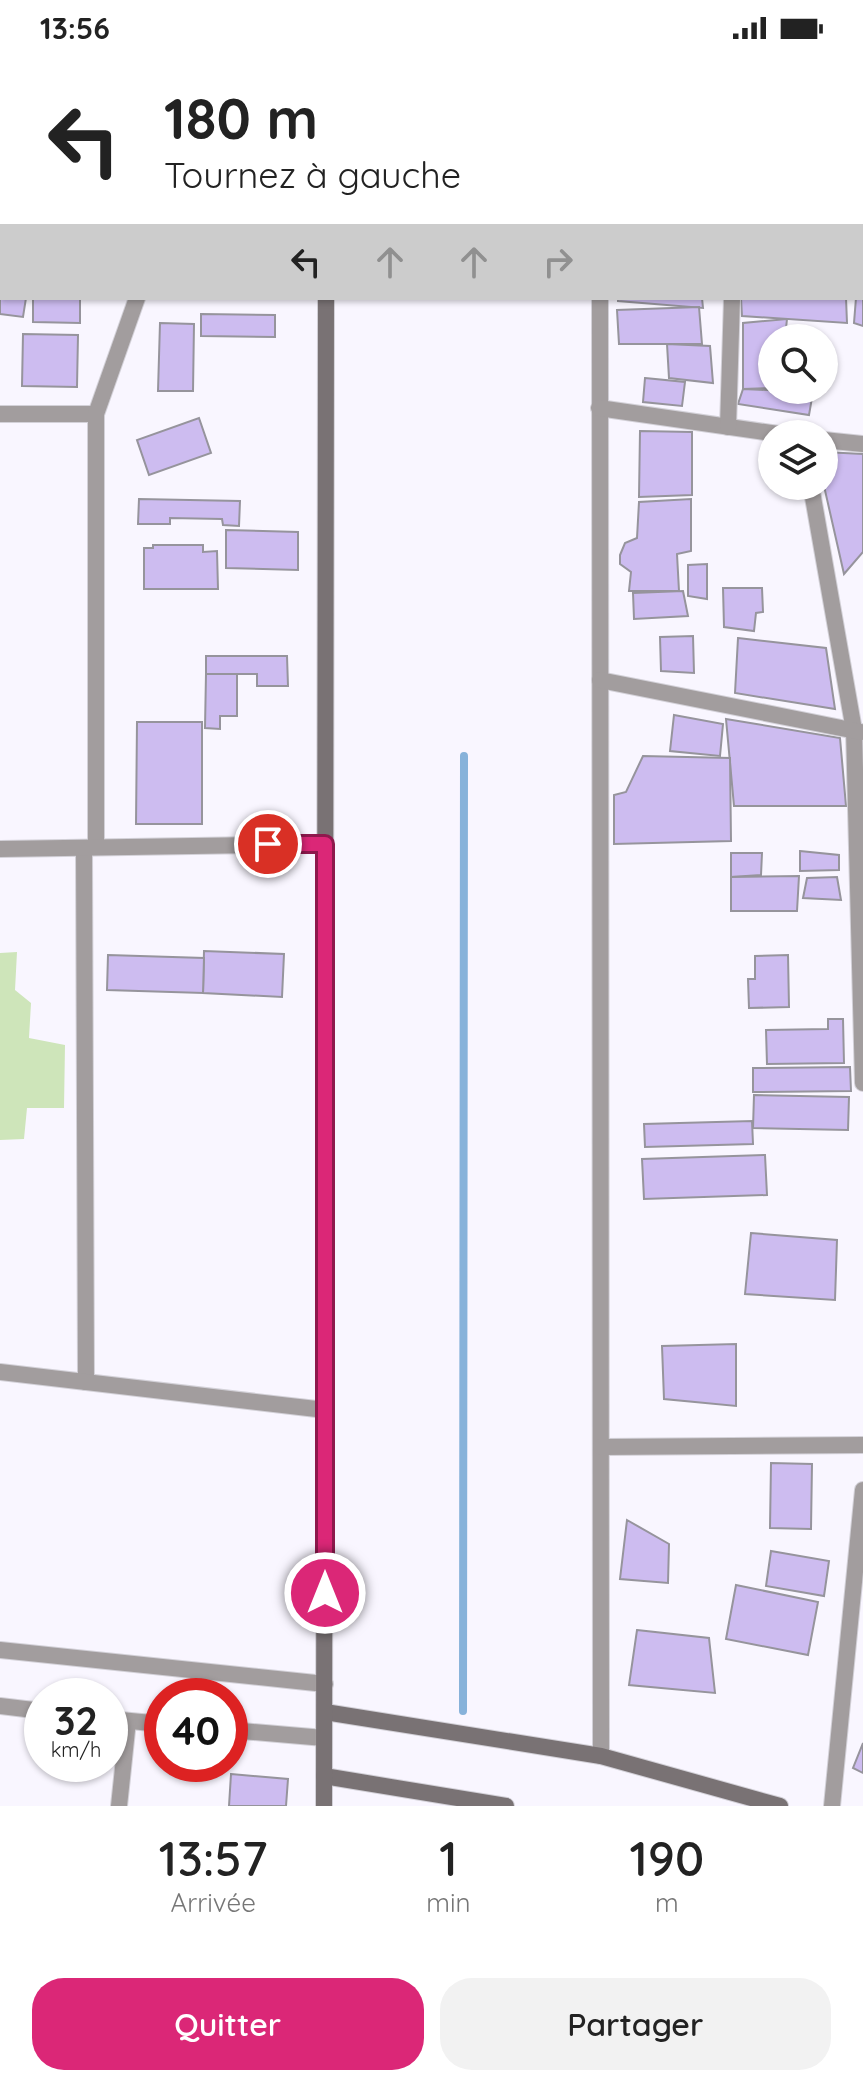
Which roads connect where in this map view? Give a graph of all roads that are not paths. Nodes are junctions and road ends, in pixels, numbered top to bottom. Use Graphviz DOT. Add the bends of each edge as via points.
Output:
graph roads {
  1 [pos="136,300"];
  2 [pos="326,300"];
  3 [pos="600,300"];
  4 [pos="732,300"];
  5 [pos="599,408"];
  6 [pos="0,414"];
  7 [pos="96,414"];
  8 [pos="728,427"];
  9 [pos="758,431"];
  10 [pos="838,441"];
  11 [pos="863,444"];
  12 [pos="814,500"];
  13 [pos="600,680"];
  14 [pos="858,731"];
  15 [pos="325,844"];
  16 [pos="90,847"];
  17 [pos="0,849"];
  18 [pos="863,1083"];
  19 [pos="0,1372"];
  20 [pos="86,1382"];
  21 [pos="325,1410"];
  22 [pos="863,1445"];
  23 [pos="601,1447"];
  24 [pos="863,1490"];
  25 [pos="0,1650"];
  26 [pos="325,1684"];
  27 [pos="0,1706"];
  28 [pos="24,1709"];
  29 [pos="325,1712"];
  30 [pos="128,1721"];
  31 [pos="144,1722"];
  32 [pos="248,1732"];
  33 [pos="324,1738"];
  34 [pos="601,1756"];
  35 [pos="324,1776"];
  36 [pos="122,1782"];
  37 [pos="119,1806"];
  38 [pos="324,1806"];
  39 [pos="506,1806"];
  40 [pos="780,1806"];
  41 [pos="832,1806"];
  1 -- 7 [label="street"];
  2 -- 15 [label="street"];
  3 -- 5 [label="street"];
  4 -- 8 [label="street"];
  5 -- 8 [label="street"];
  5 -- 13 [label="street"];
  6 -- 7 [label="street"];
  7 -- 16 [label="street"];
  8 -- 9 [label="street"];
  10 -- 11 [label="street"];
  12 -- 14 [label="street"];
  13 -- 14 [label="street"];
  13 -- 23 [label="street"];
  14 -- 18 [label="street"];
  15 -- 16 [label="street"];
  15 -- 21 [label="street"];
  16 -- 17 [label="street"];
  16 -- 20 [label="street"];
  19 -- 20 [label="street"];
  20 -- 21 [label="street"];
  21 -- 26 [label="street"];
  22 -- 23 [label="street"];
  23 -- 34 [label="street"];
  24 -- 41 [label="street"];
  25 -- 26 [label="street"];
  26 -- 29 [label="street"];
  27 -- 28 [label="street"];
  29 -- 33 [label="street"];
  29 -- 34 [label="street"];
  30 -- 31 [label="street"];
  32 -- 33 [label="street"];
  33 -- 35 [label="street"];
  34 -- 40 [label="street"];
  35 -- 38 [label="street"];
  35 -- 39 [label="street"];
  36 -- 37 [label="street"];
}
